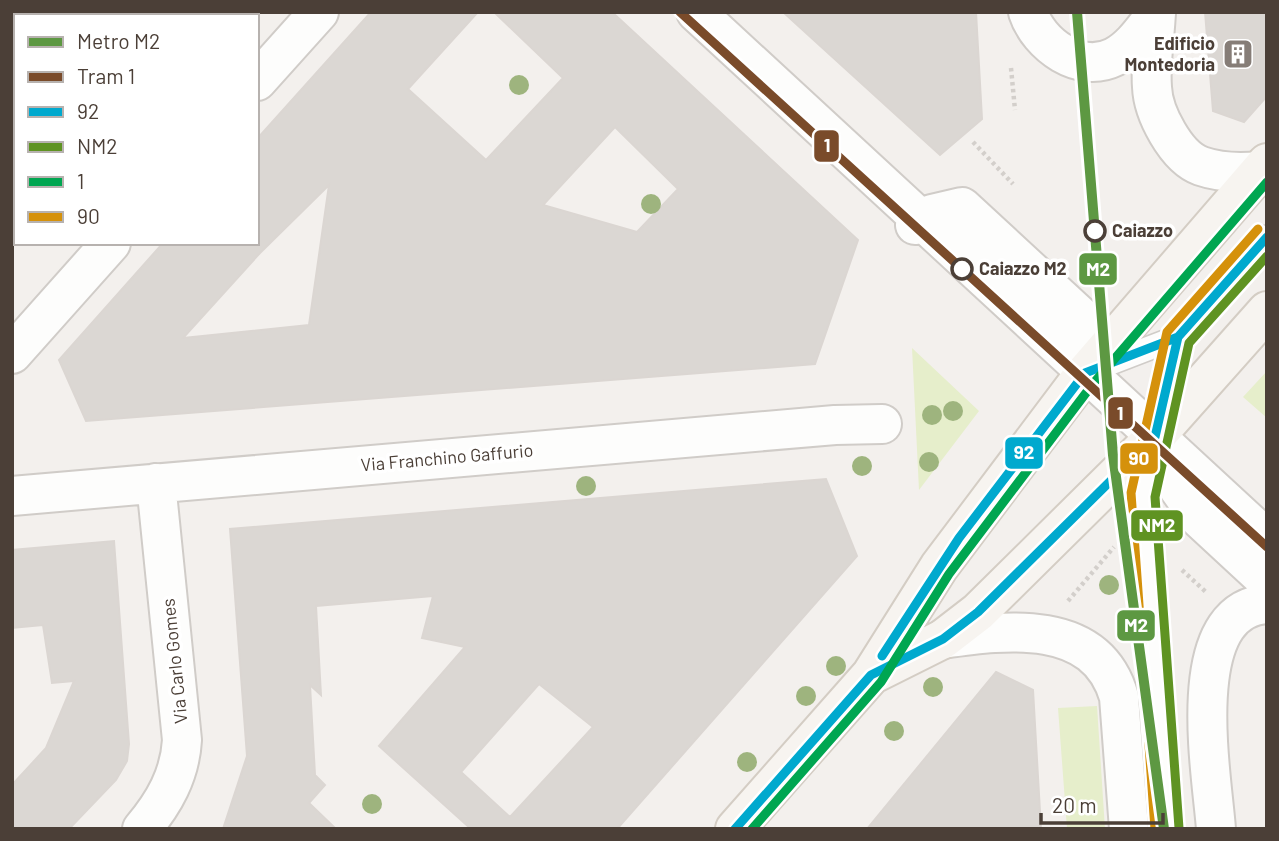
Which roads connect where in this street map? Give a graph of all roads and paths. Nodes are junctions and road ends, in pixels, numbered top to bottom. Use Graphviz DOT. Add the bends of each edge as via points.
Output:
graph roads {
  1 [pos="319,12"];
  2 [pos="696,12"];
  3 [pos="1028,12"];
  4 [pos="1156,13"];
  5 [pos="1011,68"];
  6 [pos="259,79"];
  7 [pos="1015,110"];
  8 [pos="973,142"];
  9 [pos="1263,167"];
  10 [pos="1013,184"];
  11 [pos="917,223"];
  12 [pos="1267,237"];
  13 [pos="109,245"];
  14 [pos="1267,311"];
  15 [pos="1178,337"];
  16 [pos="12,354"];
  17 [pos="1086,373"];
  18 [pos="882,424"];
  19 [pos="1155,437"];
  20 [pos="156,483"];
  21 [pos="12,496"];
  22 [pos="1267,539"];
  23 [pos="1115,546"];
  24 [pos="1172,565"];
  25 [pos="1267,581"];
  26 [pos="1216,601"];
  27 [pos="1267,604"];
  28 [pos="1060,610"];
  29 [pos="943,639"];
  30 [pos="871,675"];
  31 [pos="142,829"];
  32 [pos="735,829"];
  33 [pos="1129,829"];
  34 [pos="1167,829"];
  35 [pos="1216,829"];
  1 -- 6 [label="street"];
  2 -- 11 [label="street"];
  3 -- 4 [label="street" via="1036,31 1052,48 1095,61 1125,50"];
  4 -- 9 [label="street" via="1152,91 1171,138 1198,165 1237,173"];
  5 -- 7 [label="path"];
  8 -- 10 [label="path"];
  9 -- 17 [label="main road"];
  11 -- 17 [label="street"];
  11 -- 17 [label="street" via="962,207 1079,315"];
  12 -- 15 [label="lane"];
  13 -- 16 [label="street"];
  14 -- 19 [label="main road"];
  15 -- 17 [label="lane"];
  15 -- 19 [label="lane"];
  17 -- 19 [label="street"];
  17 -- 30 [label="main road" via="959,538"];
  18 -- 20 [label="street, Via Franchino Gaffurio"];
  19 -- 22 [label="street"];
  19 -- 25 [label="street" via="1179,489 1200,519"];
  19 -- 29 [label="main road" via="978,612"];
  19 -- 34 [label="lane" via="1143,496"];
  20 -- 21 [label="street, Via Franchino Gaffurio"];
  20 -- 31 [label="street, Via Carlo Gomes" via="182,740 172,786"];
  23 -- 28 [label="path"];
  24 -- 26 [label="path"];
  27 -- 35 [label="street" via="1233,619 1221,635 1210,665 1206,690"];
  29 -- 30 [label="main road"];
  29 -- 33 [label="street" via="996,632 1040,634 1082,647 1102,663 1119,696"];
  30 -- 32 [label="main road"];
}
